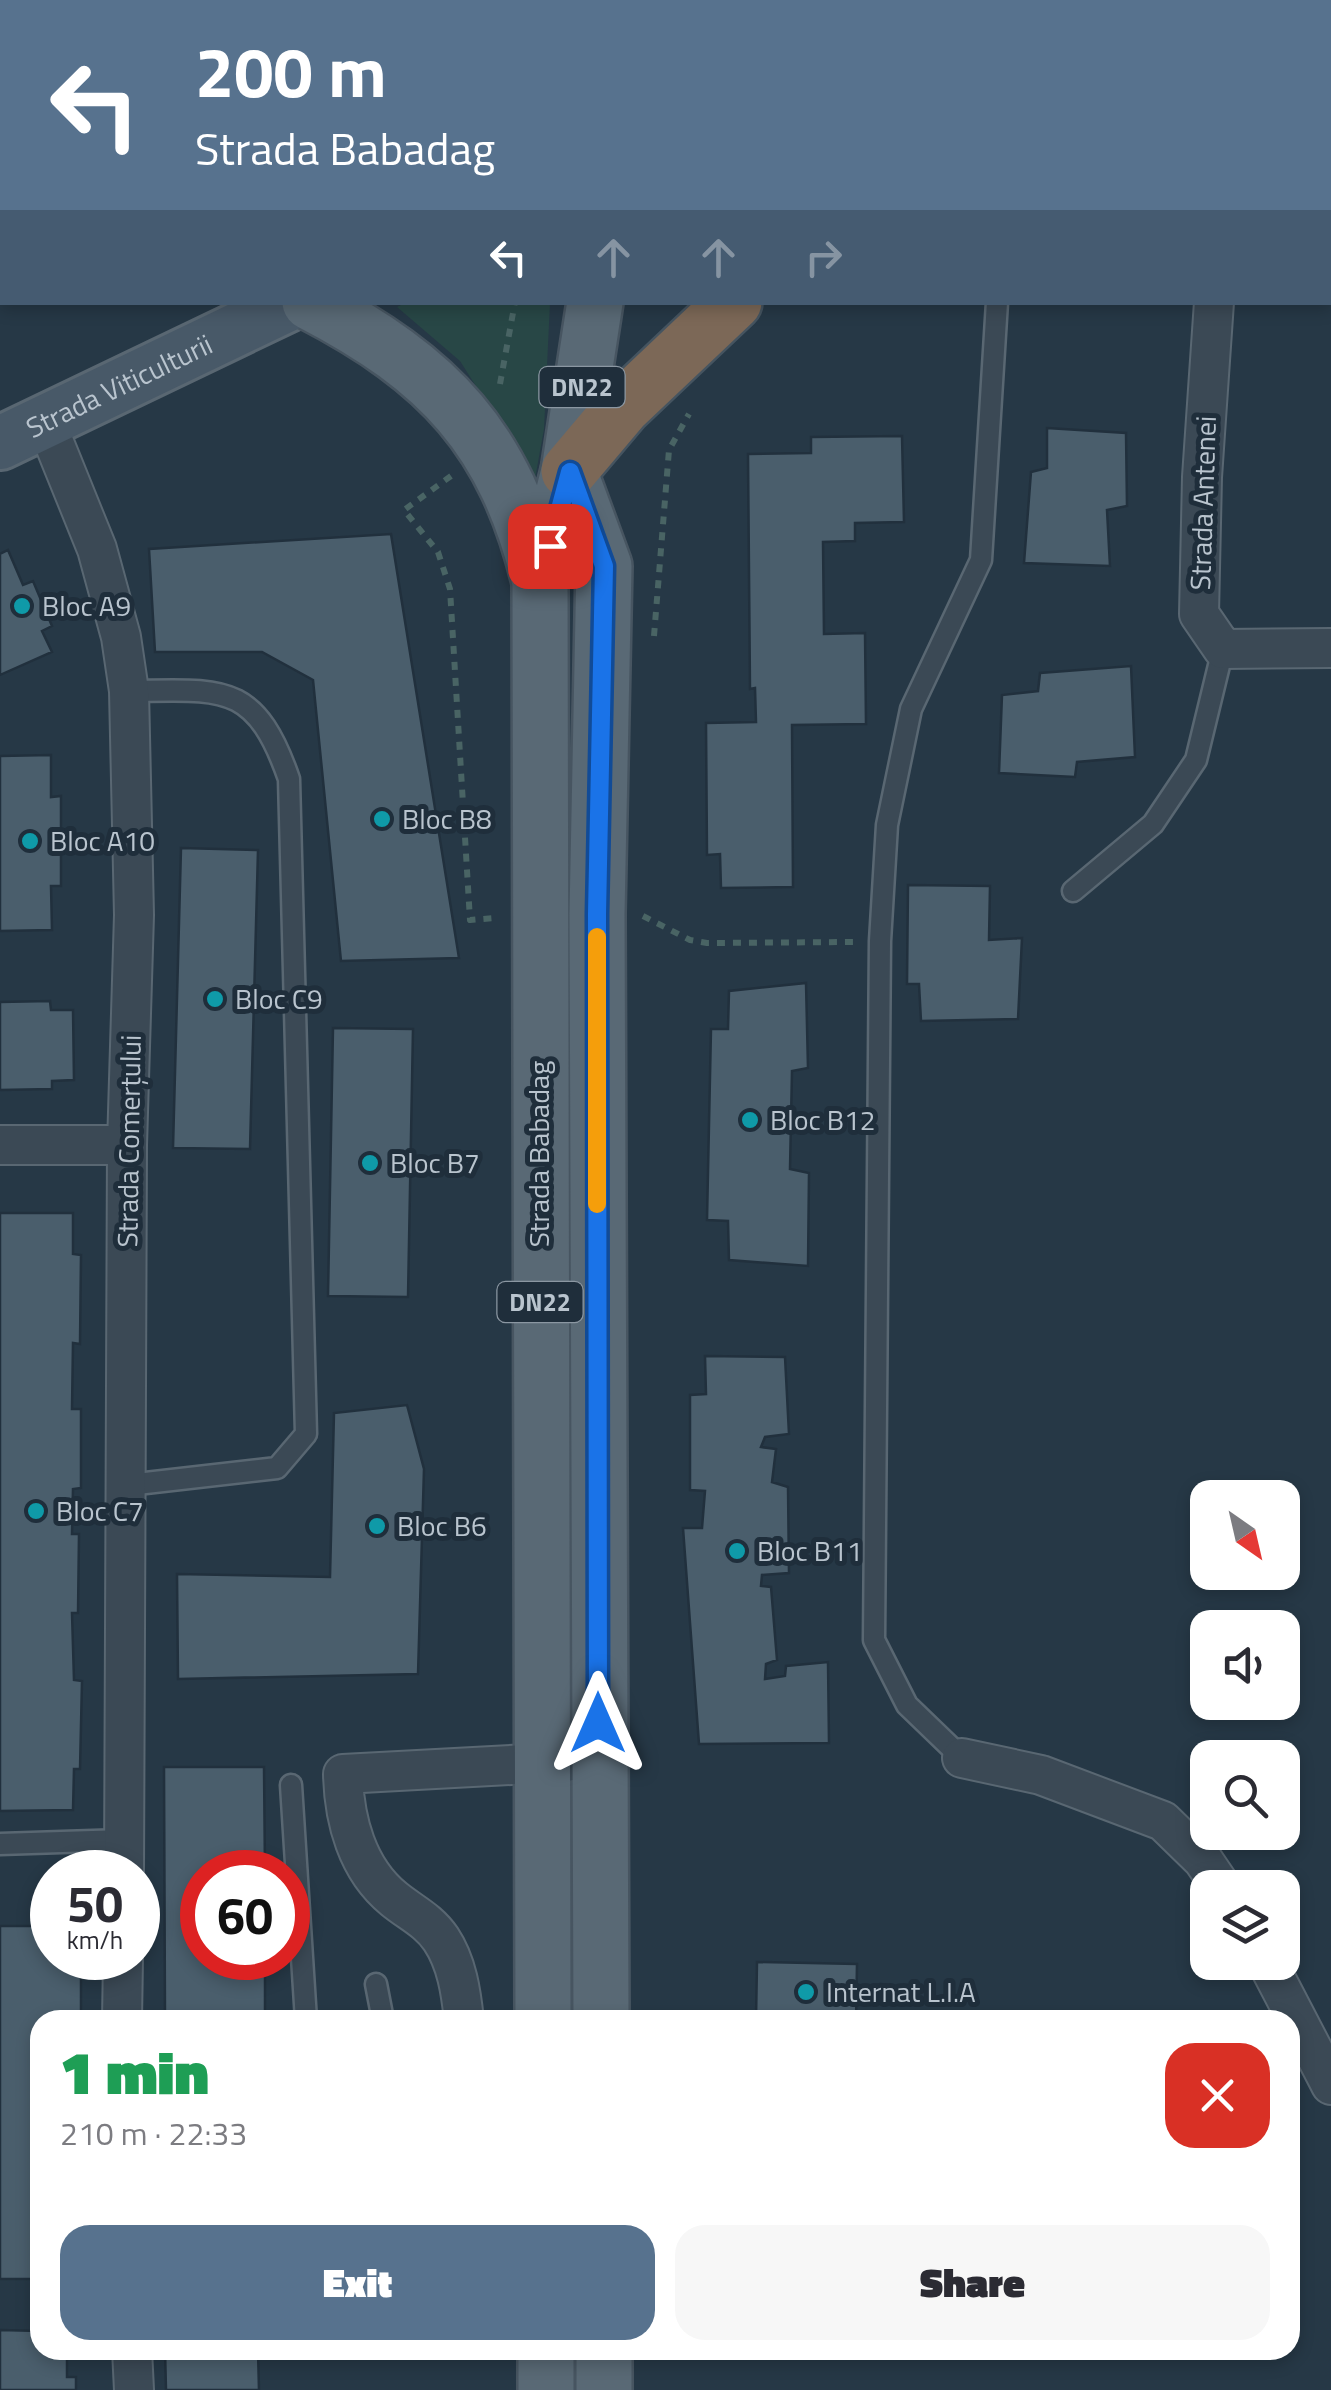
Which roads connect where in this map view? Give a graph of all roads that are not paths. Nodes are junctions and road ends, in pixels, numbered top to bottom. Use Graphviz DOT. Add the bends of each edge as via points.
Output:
graph roads {
  1 [pos="288,305"];
  2 [pos="316,305"];
  3 [pos="595,305"];
  4 [pos="731,305"];
  5 [pos="997,305"];
  6 [pos="1214,305"];
  7 [pos="13,433"];
  8 [pos="570,472"];
  9 [pos="540,584"];
  10 [pos="1331,648"];
  11 [pos="1223,649"];
  12 [pos="129,691"];
  13 [pos="1072,891"];
  14 [pos="0,1145"];
  15 [pos="126,1145"];
  16 [pos="128,1485"];
  17 [pos="962,1758"];
  18 [pos="598,1762"];
  19 [pos="540,1763"];
  20 [pos="290,1784"];
  21 [pos="0,1844"];
  22 [pos="62,1850"];
  23 [pos="124,1850"];
  24 [pos="1209,1870"];
  25 [pos="123,1980"];
  26 [pos="1276,1980"];
  27 [pos="376,1984"];
  28 [pos="122,2010"];
  29 [pos="305,2010"];
  30 [pos="381,2010"];
  31 [pos="462,2010"];
  32 [pos="542,2010"];
  33 [pos="601,2010"];
  34 [pos="1291,2010"];
  35 [pos="1300,2026"];
  36 [pos="1331,2085"];
  37 [pos="132,2360"];
  38 [pos="546,2360"];
  39 [pos="604,2360"];
  40 [pos="134,2390"];
  41 [pos="546,2390"];
  42 [pos="604,2390"];
  1 -- 7 [label="main road, Strada Viticulturii"];
  2 -- 9 [label="main road" via="374,335 437,386 488,449 525,520"];
  3 -- 8 [label="main road, Strada Babadag / DN22"];
  4 -- 8 [label="highway" via="623,407"];
  5 -- 17 [label="lane" via="981,560 911,709 886,826 880,942 874,1640 907,1705"];
  6 -- 11 [label="street, Strada Antenei" via="1199,614"];
  7 -- 12 [label="street, Strada Comerțului" via="97,548"];
  8 -- 9 [label="main road, Strada Babadag / DN22"];
  8 -- 18 [label="main road, Strada Babadag" via="604,566 597,914"];
  9 -- 19 [label="main road, Strada Babadag / DN22"];
  10 -- 11 [label="street"];
  11 -- 13 [label="lane" via="1196,760 1153,824"];
  12 -- 15 [label="street, Strada Comerțului" via="134,915"];
  12 -- 16 [label="lane" via="213,690 251,706 274,735 290,778 306,1434 277,1468"];
  14 -- 15 [label="street"];
  15 -- 16 [label="street, Strada Comerțului"];
  16 -- 23 [label="street, Strada Comerțului"];
  17 -- 24 [label="street" via="1041,1775 1163,1822"];
  18 -- 19 [label="street"];
  18 -- 33 [label="main road, Strada Babadag"];
  19 -- 31 [label="street" via="343,1774 344,1810 356,1846 393,1899 423,1918 441,1940 454,1964"];
  19 -- 32 [label="main road, Strada Babadag / DN22"];
  20 -- 29 [label="lane"];
  21 -- 22 [label="lane"];
  25 -- 28 [label="street"];
  26 -- 34 [label="street"];
  27 -- 30 [label="lane"];
  35 -- 36 [label="street"];
  37 -- 40 [label="street"];
  38 -- 41 [label="main road"];
  39 -- 42 [label="main road"];
}
